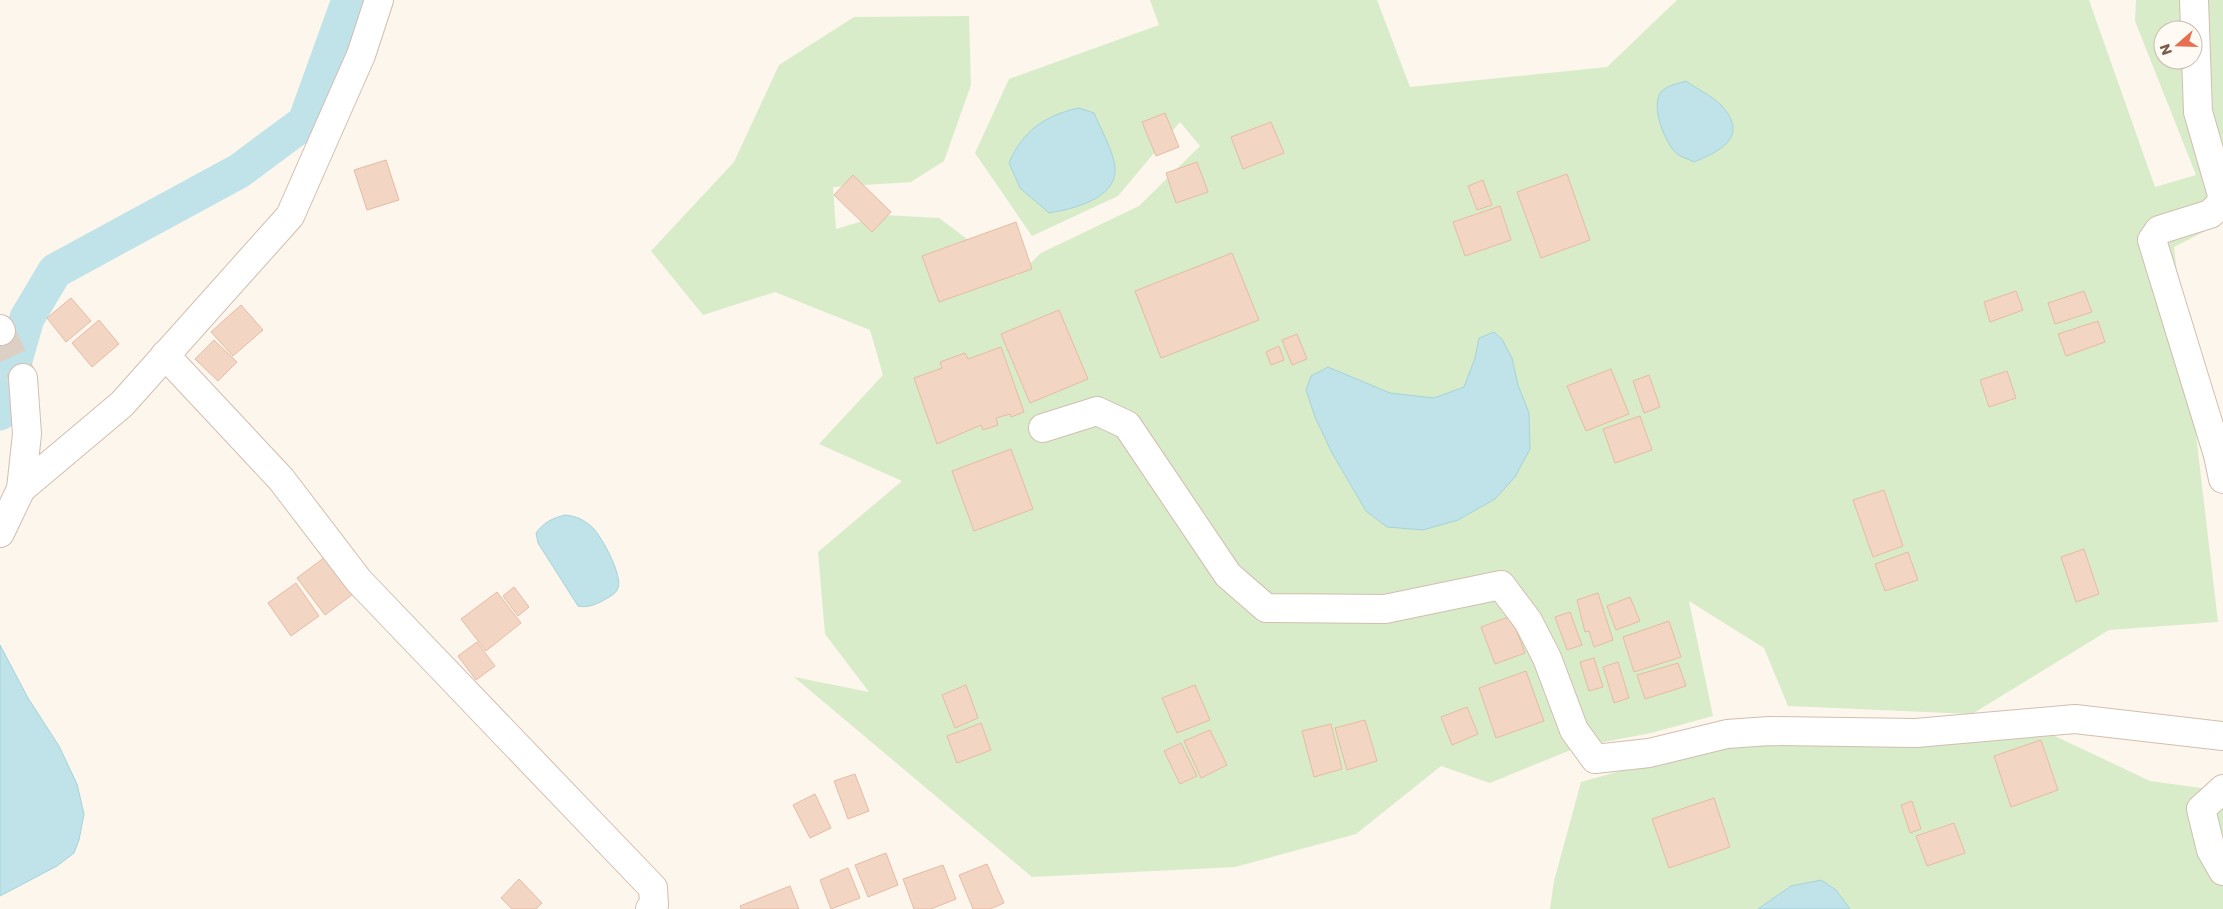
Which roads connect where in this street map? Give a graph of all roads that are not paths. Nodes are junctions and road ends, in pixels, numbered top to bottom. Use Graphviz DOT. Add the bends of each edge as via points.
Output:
graph roads {
  1 [pos="379,0"];
  2 [pos="2194,0"];
  3 [pos="165,355"];
  4 [pos="23,378"];
  5 [pos="1043,428"];
  6 [pos="2223,479"];
  7 [pos="21,488"];
  8 [pos="0,533"];
  9 [pos="2223,736"];
  10 [pos="2223,790"];
  11 [pos="2223,871"];
  12 [pos="650,909"];
  1 -- 3 [label="street" via="361,55 290,216"];
  2 -- 6 [label="street" via="2198,112 2222,195 2220,205 2210,214 2159,230 2152,240"];
  3 -- 7 [label="street" via="122,404"];
  3 -- 12 [label="street" via="281,479 359,581 653,888 654,905"];
  4 -- 7 [label="street" via="27,434"];
  5 -- 9 [label="street" via="1097,411 1127,425 1228,575 1266,608 1385,609 1501,585 1528,621 1547,658 1574,730 1595,759 1649,753 1727,734 1769,731 1916,733 2075,719"];
  7 -- 8 [label="street"];
  10 -- 11 [label="street" via="2201,809 2211,850"];
}
